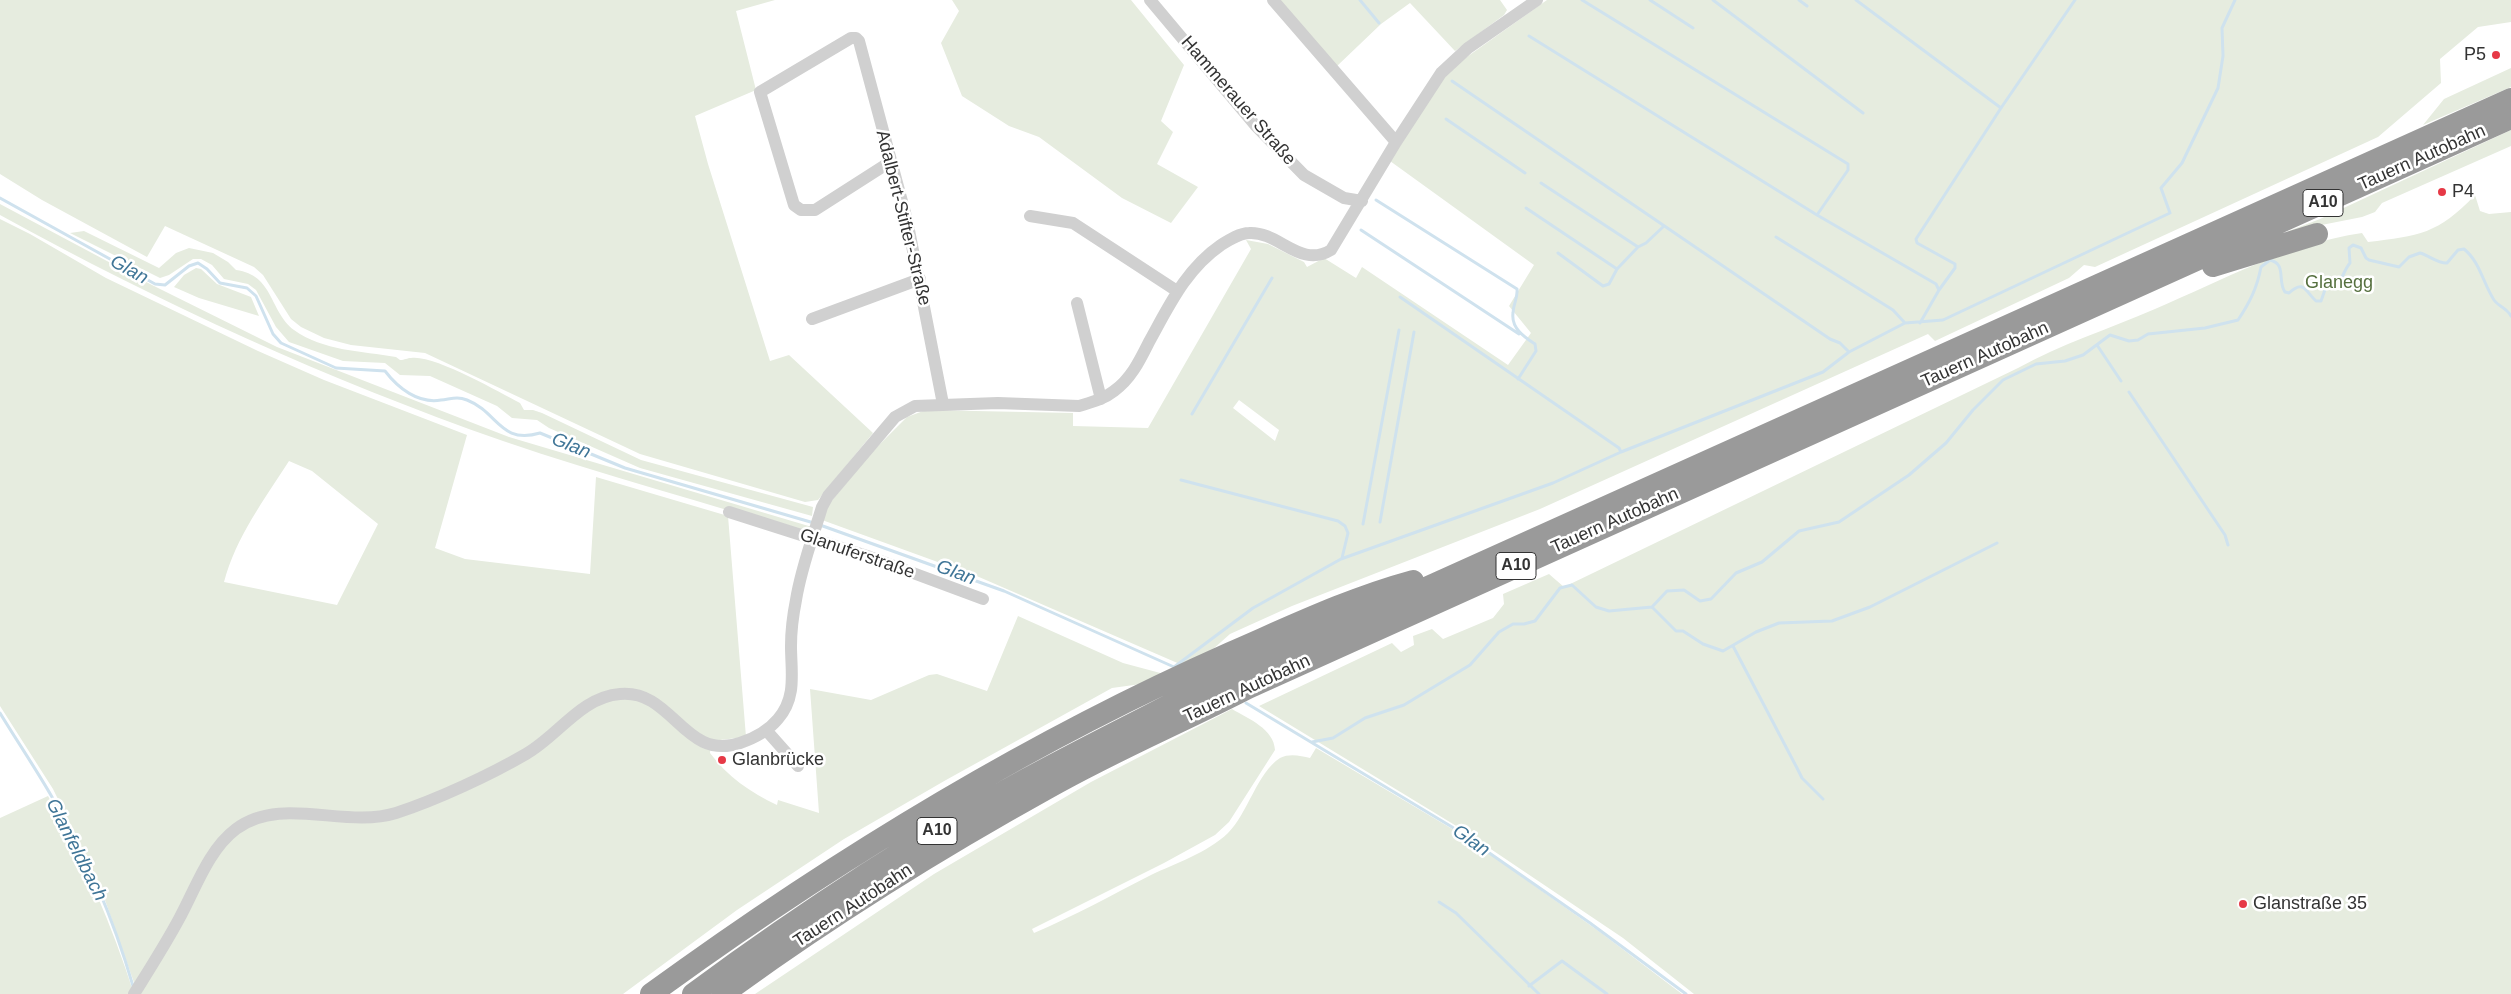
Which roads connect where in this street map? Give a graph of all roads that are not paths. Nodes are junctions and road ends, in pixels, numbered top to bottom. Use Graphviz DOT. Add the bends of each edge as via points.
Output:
graph roads {
  1 [pos="1150,0"];
  2 [pos="1273,0"];
  3 [pos="1537,0"];
  4 [pos="2511,99"];
  5 [pos="2511,118"];
  6 [pos="1396,142"];
  7 [pos="890,162"];
  8 [pos="1362,202"];
  9 [pos="1030,216"];
  10 [pos="2317,234"];
  11 [pos="920,279"];
  12 [pos="2135,288"];
  13 [pos="1177,291"];
  14 [pos="1076,303"];
  15 [pos="812,320"];
  16 [pos="1101,400"];
  17 [pos="944,404"];
  18 [pos="729,512"];
  19 [pos="813,537"];
  20 [pos="1477,564"];
  21 [pos="984,599"];
  22 [pos="766,730"];
  23 [pos="798,766"];
  24 [pos="137,989"];
  25 [pos="651,994"];
  26 [pos="693,994"];
  27 [pos="723,994"];
  1 -- 8 [label="street, Hammerauer Straße" via="1255,125 1304,175 1344,198"];
  2 -- 6 [label="street"];
  3 -- 6 [label="street" via="1468,48 1441,73"];
  4 -- 20 [label="highway, Tauern Autobahn / A10" via="2362,161"];
  5 -- 12 [label="highway, Tauern Autobahn / A10"];
  6 -- 8 [label="street"];
  7 -- 7 [label="street, Adalbert-Stifter-Straße" via="816,210 801,210 794,205 760,92 856,38"];
  7 -- 11 [label="street, Adalbert-Stifter-Straße"];
  8 -- 13 [label="street" via="1337,244 1325,254 1307,255 1248,233 1210,253"];
  9 -- 13 [label="street" via="1073,223"];
  10 -- 12 [label="highway" via="2194,272 2148,291"];
  11 -- 15 [label="street"];
  11 -- 17 [label="street, Adalbert-Stifter-Straße"];
  12 -- 27 [label="highway, Tauern Autobahn / A10" via="1248,688 1122,748 931,856 838,914"];
  13 -- 16 [label="street" via="1137,365 1123,384"];
  14 -- 16 [label="street"];
  16 -- 17 [label="street" via="1079,406"];
  17 -- 19 [label="street" via="915,406 895,417 828,496"];
  18 -- 19 [label="street, Glanuferstraße"];
  19 -- 21 [label="street, Glanuferstraße"];
  19 -- 22 [label="street" via="798,591 792,629 792,691 779,718"];
  20 -- 25 [label="highway" via="1376,591 1202,665 991,773 890,832 737,931"];
  20 -- 26 [label="highway, A10" via="1226,677 1026,779 847,886"];
  22 -- 23 [label="street"];
  22 -- 24 [label="street" via="732,746 712,746 690,734 652,700 629,694 610,695 584,709 526,754 408,808 369,818 294,814 250,822 227,837 213,854"];
}
